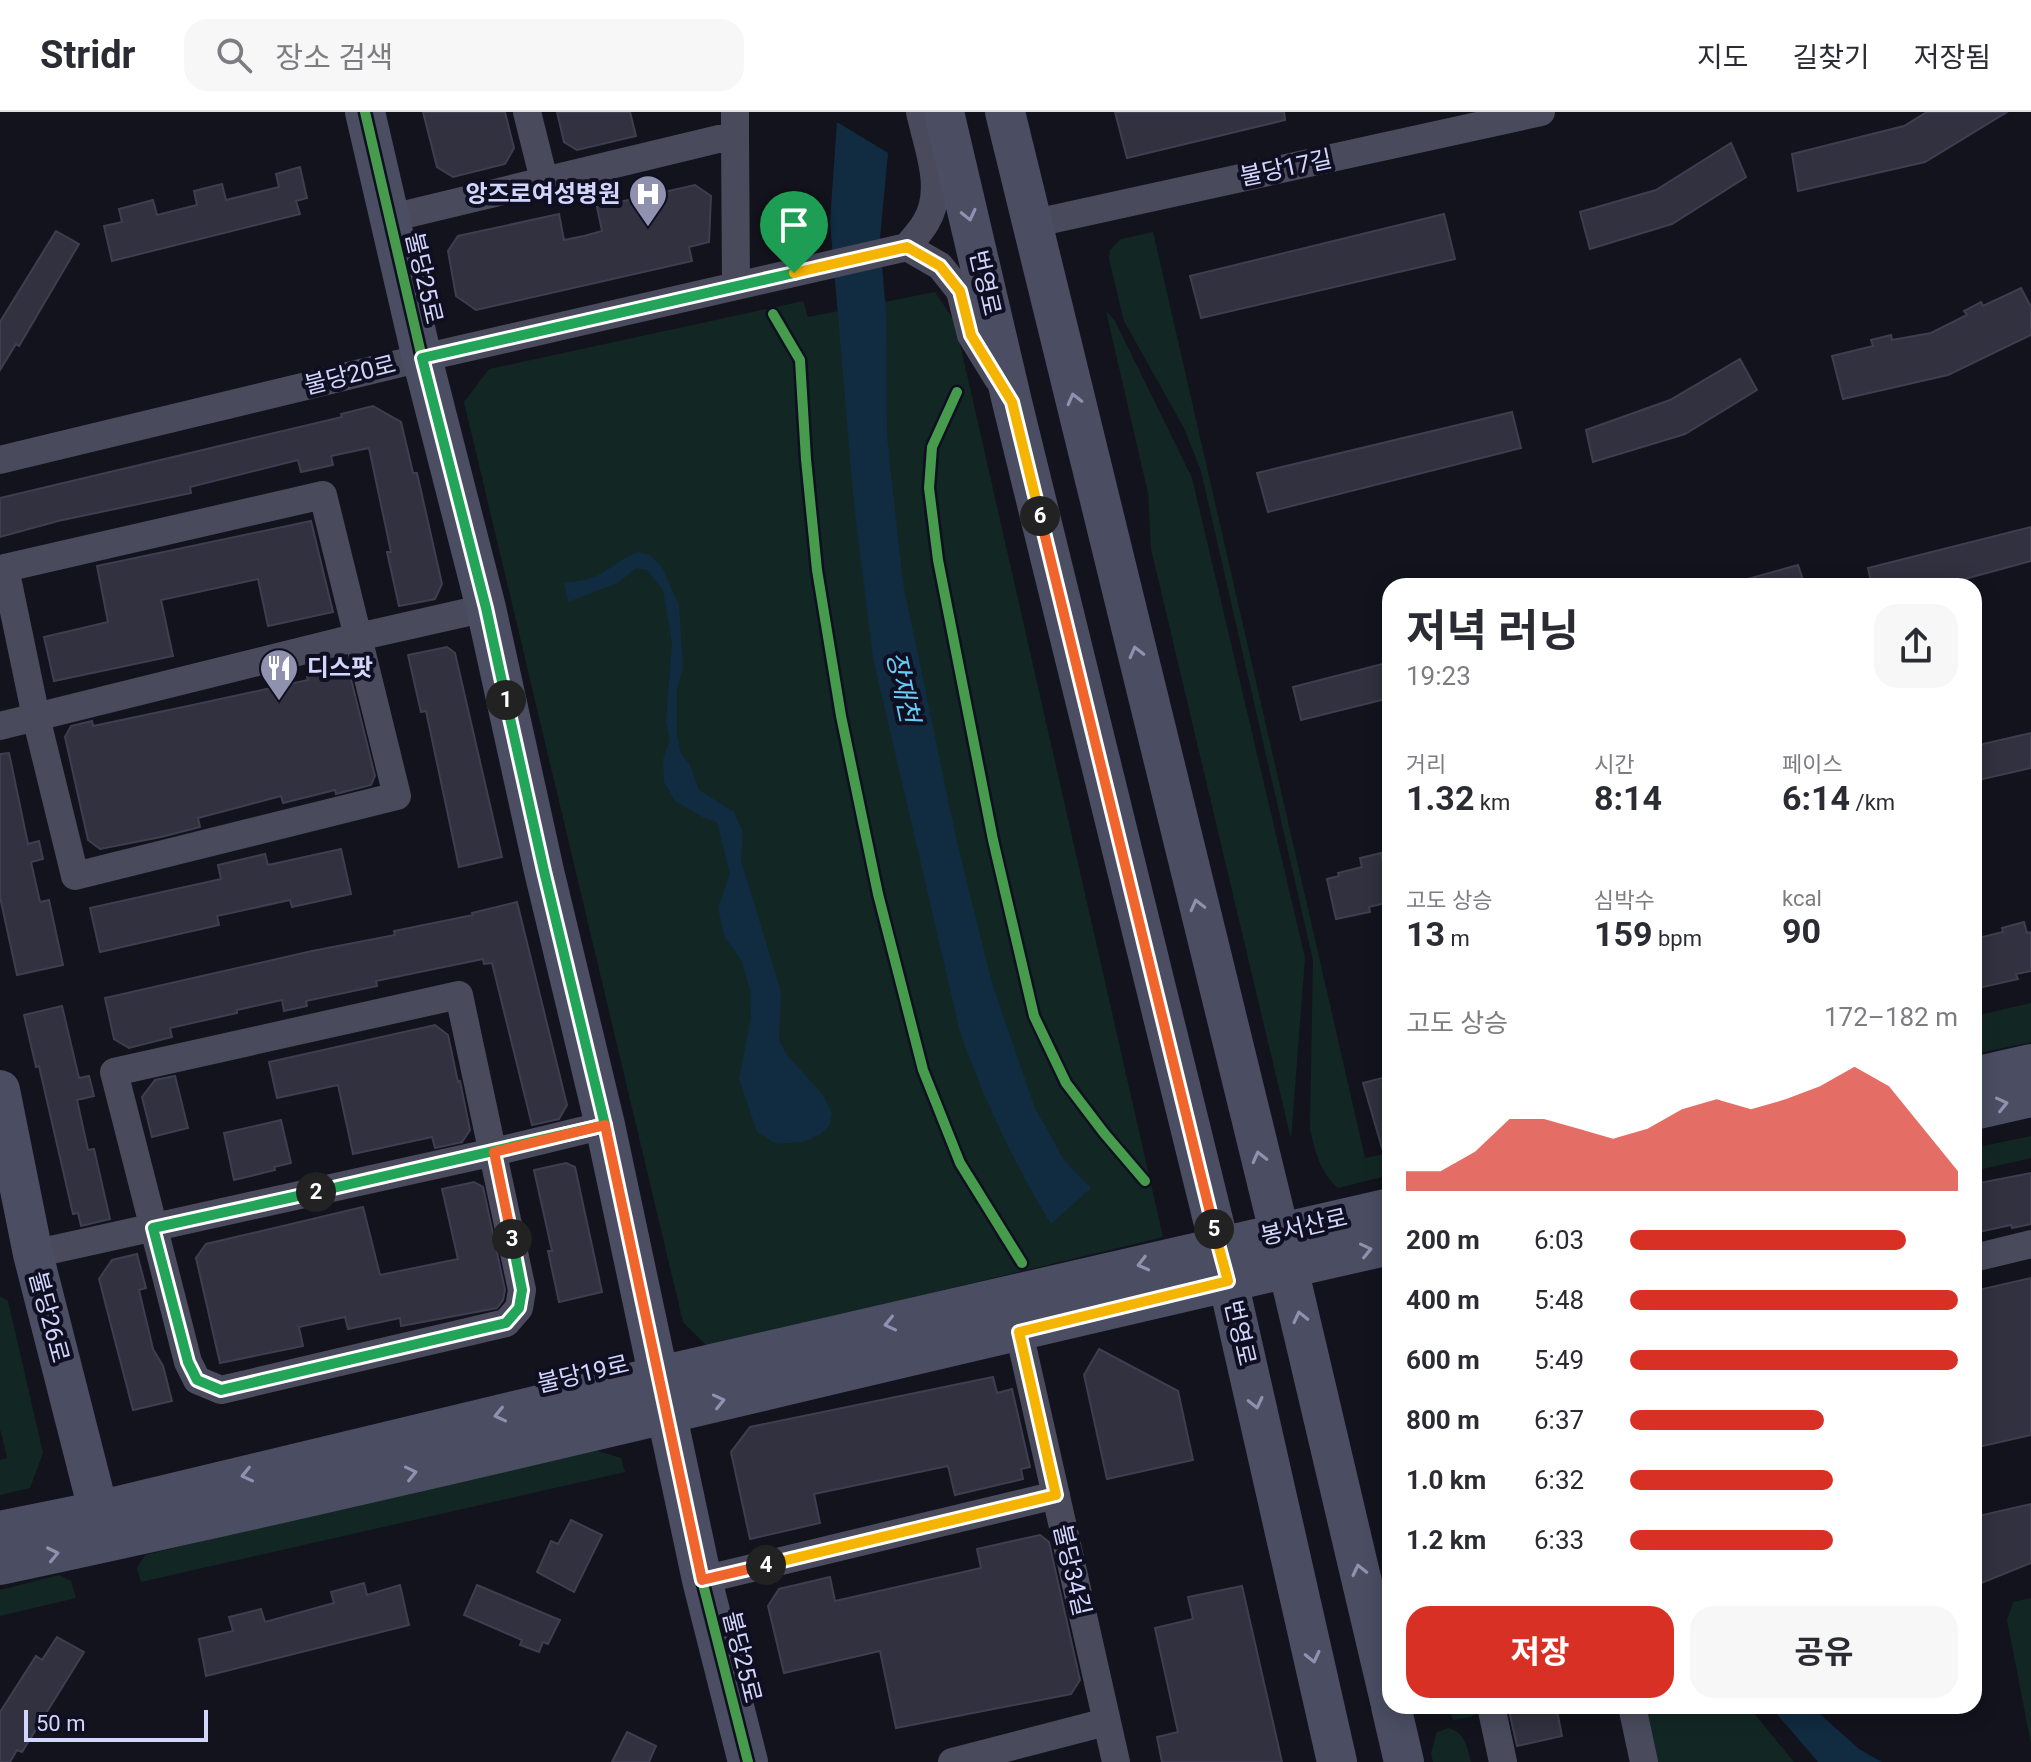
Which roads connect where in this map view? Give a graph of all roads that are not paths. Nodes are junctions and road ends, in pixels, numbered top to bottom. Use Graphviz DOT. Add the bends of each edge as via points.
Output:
graph roads {
  1 [pos="365,112"];
  2 [pos="527,112"];
  3 [pos="920,112"];
  4 [pos="944,112"];
  5 [pos="1005,112"];
  6 [pos="1523,114"];
  7 [pos="735,124"];
  8 [pos="544,180"];
  9 [pos="391,218"];
  10 [pos="1031,224"];
  11 [pos="907,247"];
  12 [pos="736,286"];
  13 [pos="422,358"];
  14 [pos="1012,402"];
  15 [pos="0,460"];
  16 [pos="486,608"];
  17 [pos="358,637"];
  18 [pos="36,717"];
  19 [pos="0,726"];
  20 [pos="2031,1064"];
  21 [pos="1982,1075"];
  22 [pos="0,1090"];
  23 [pos="2031,1097"];
  24 [pos="1982,1108"];
  25 [pos="605,1125"];
  26 [pos="494,1152"];
  27 [pos="1382,1211"];
  28 [pos="153,1228"];
  29 [pos="2031,1244"];
  30 [pos="1382,1245"];
  31 [pos="1283,1250"];
  32 [pos="33,1254"];
  33 [pos="1982,1256"];
  34 [pos="1223,1263"];
  35 [pos="1019,1332"];
  36 [pos="664,1395"];
  37 [pos="1056,1495"];
  38 [pos="102,1527"];
  39 [pos="0,1531"];
  40 [pos="0,1565"];
  41 [pos="702,1580"];
  42 [pos="1382,1665"];
  43 [pos="1393,1714"];
  44 [pos="1493,1714"];
  45 [pos="1634,1714"];
  46 [pos="1106,1722"];
  47 [pos="748,1762"];
  48 [pos="952,1762"];
  49 [pos="1116,1762"];
  50 [pos="1337,1762"];
  51 [pos="1404,1762"];
  52 [pos="1503,1762"];
  53 [pos="1644,1762"];
  1 -- 9 [label="street, 불당25로"];
  2 -- 8 [label="street"];
  3 -- 11 [label="street" via="935,182 934,203"];
  4 -- 14 [label="street, 번영로, one-way"];
  5 -- 10 [label="street"];
  6 -- 10 [label="street, 불당17길"];
  7 -- 8 [label="street"];
  7 -- 12 [label="street"];
  8 -- 9 [label="street"];
  9 -- 13 [label="street, 불당25로"];
  31 -- 10 [label="street, one-way"];
  11 -- 12 [label="street, 불당20로"];
  11 -- 14 [label="street" via="940,266 960,291 971,335"];
  12 -- 13 [label="street, 불당20로"];
  13 -- 15 [label="street, 불당20로"];
  13 -- 16 [label="street, 불당25로"];
  14 -- 34 [label="street, 번영로"];
  16 -- 17 [label="street"];
  16 -- 25 [label="street, 불당25로"];
  17 -- 18 [label="street"];
  17 -- 18 [label="street" via="323,495 5,568"];
  17 -- 18 [label="street" via="397,796 75,876"];
  18 -- 19 [label="street"];
  20 -- 21 [label="street"];
  22 -- 32 [label="street, 불당26로"];
  24 -- 23 [label="street, one-way"];
  25 -- 26 [label="street"];
  25 -- 36 [label="street, 불당25로"];
  26 -- 28 [label="street"];
  26 -- 28 [label="street" via="522,1290 519,1308 506,1323 221,1390 197,1380 188,1362"];
  26 -- 28 [label="street" via="459,995 444,998 114,1072"];
  27 -- 31 [label="street, 봉서산로"];
  28 -- 32 [label="street"];
  29 -- 33 [label="street"];
  31 -- 30 [label="street, 봉서산로, one-way"];
  31 -- 34 [label="street, 봉서산로"];
  42 -- 31 [label="street, one-way"];
  32 -- 38 [label="street, 불당26로"];
  34 -- 35 [label="street, 불당19로"];
  34 -- 36 [label="street, 불당19로, one-way"];
  34 -- 50 [label="street, 번영로, one-way"];
  36 -- 35 [label="street, 불당19로, one-way"];
  35 -- 37 [label="street, 불당34길"];
  36 -- 38 [label="street, 불당19로"];
  36 -- 41 [label="street, 불당25로"];
  37 -- 41 [label="street"];
  37 -- 46 [label="street, 불당34길"];
  38 -- 39 [label="street, 불당19로"];
  40 -- 38 [label="street, 불당19로, one-way"];
  41 -- 47 [label="street, 불당25로"];
  43 -- 51 [label="street"];
  44 -- 52 [label="street"];
  45 -- 53 [label="street"];
  46 -- 48 [label="street"];
  46 -- 49 [label="street, 불당34길"];
}
